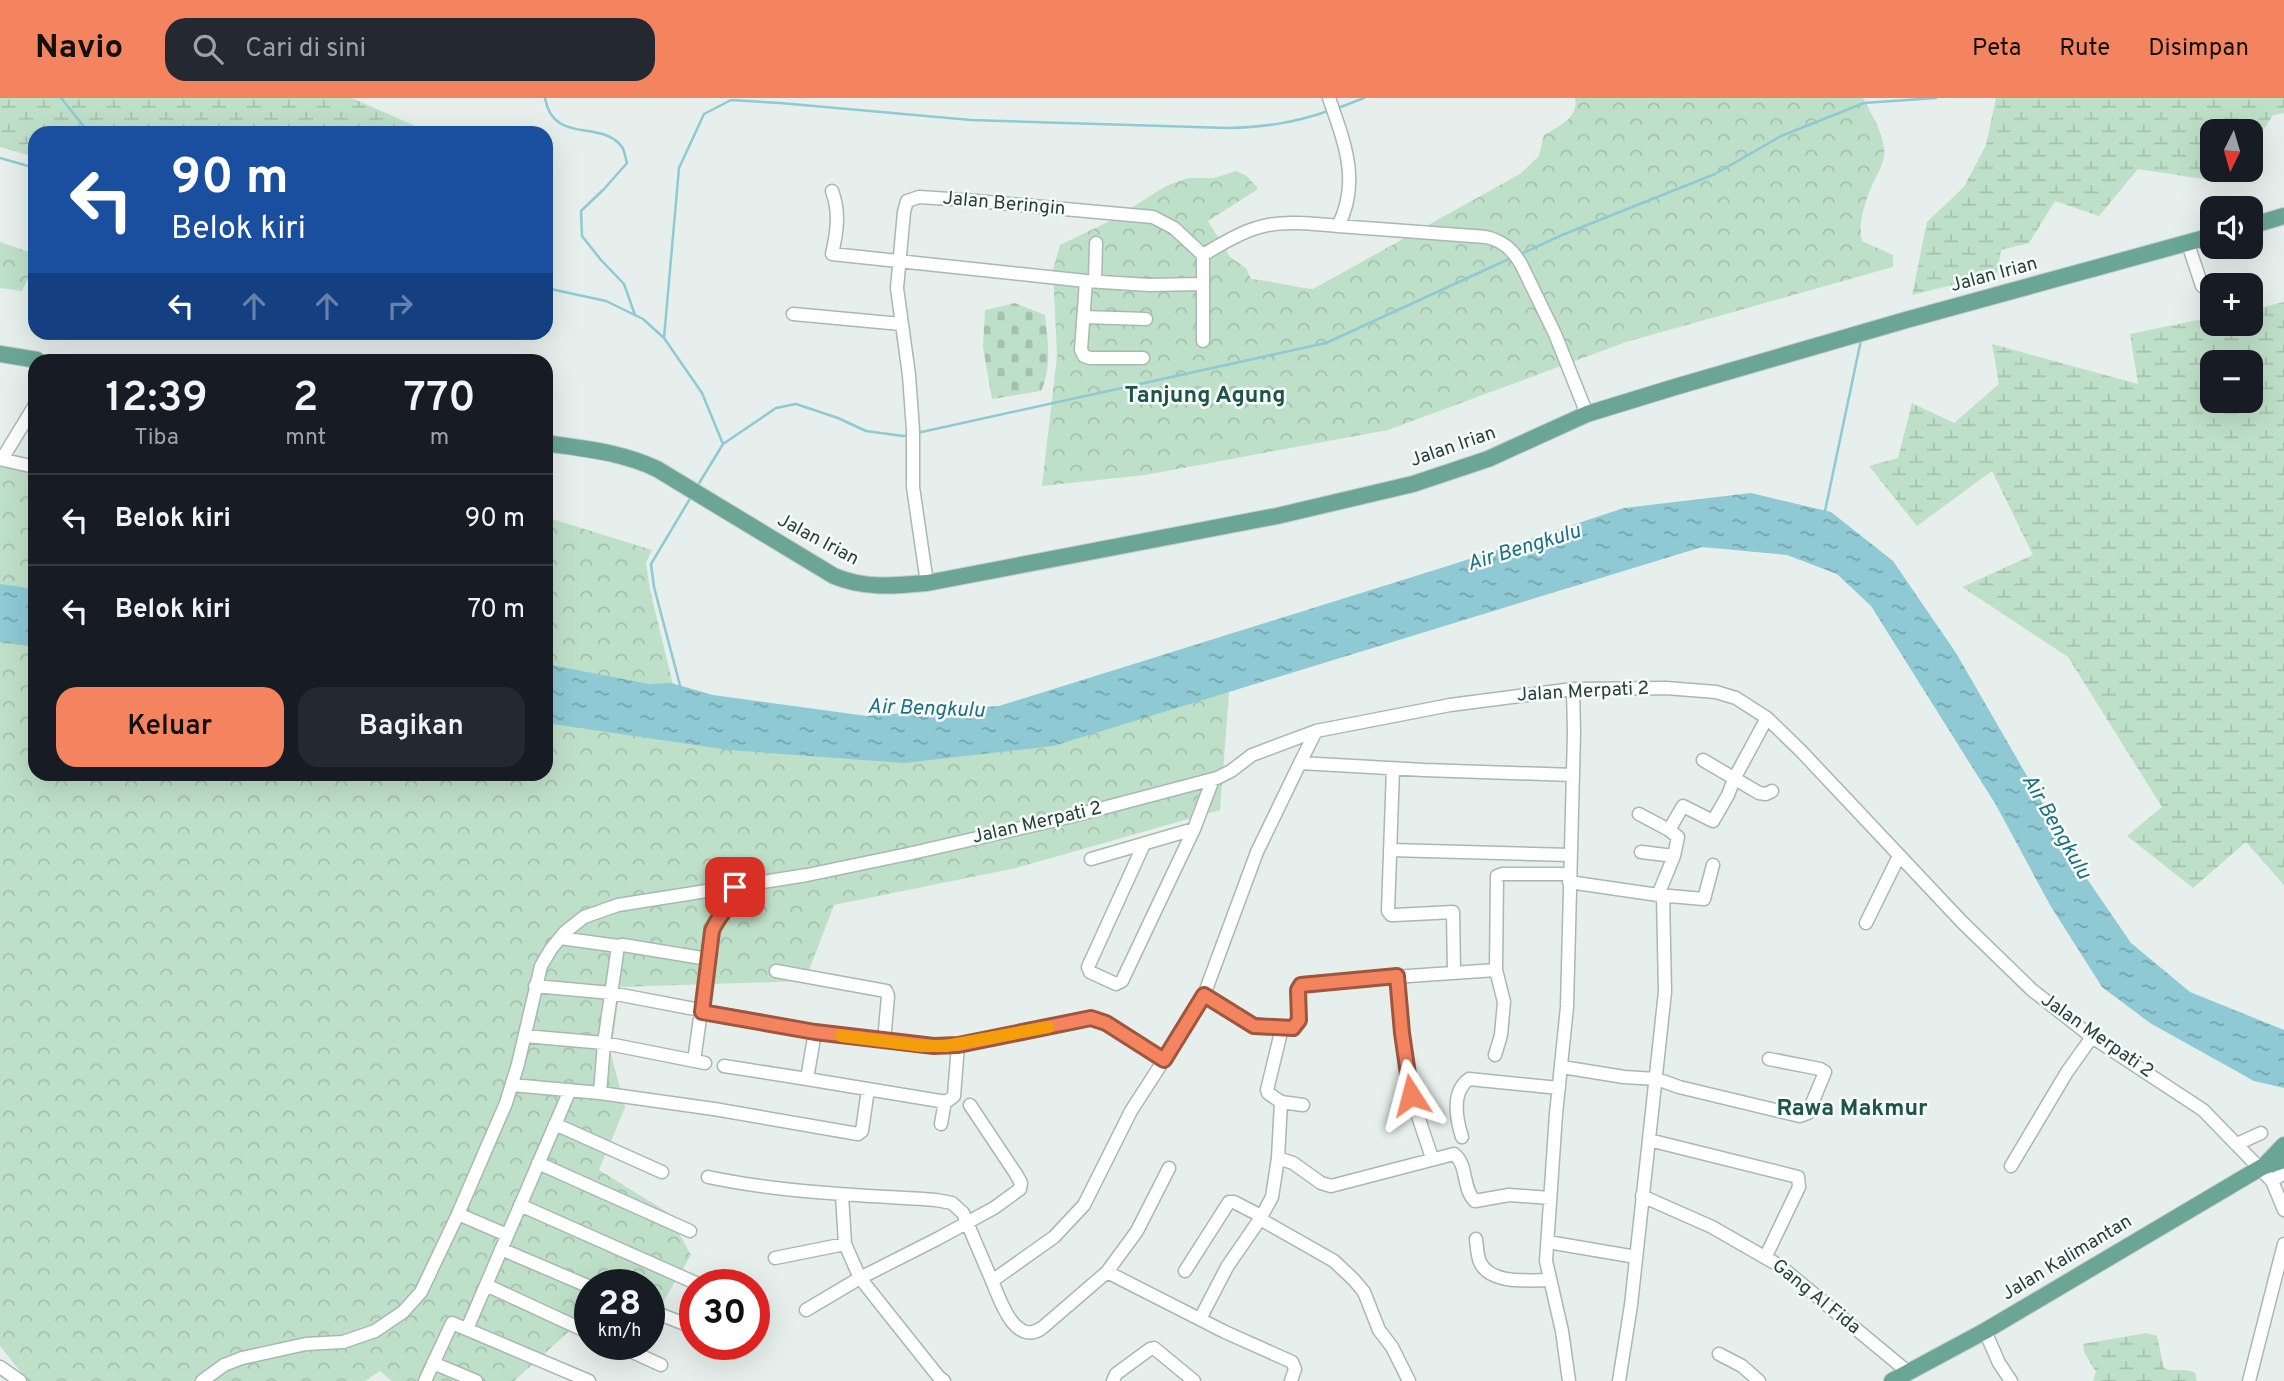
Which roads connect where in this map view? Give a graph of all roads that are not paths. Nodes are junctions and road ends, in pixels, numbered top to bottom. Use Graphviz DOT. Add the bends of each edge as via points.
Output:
graph roads {
  1 [pos="1330,101"];
  2 [pos="832,191"];
  3 [pos="2284,216"];
  4 [pos="2263,222"];
  5 [pos="1338,226"];
  6 [pos="2200,240"];
  7 [pos="1096,243"];
  8 [pos="2188,244"];
  9 [pos="1203,255"];
  10 [pos="898,261"];
  11 [pos="2200,280"];
  12 [pos="1091,281"];
  13 [pos="1203,284"];
  14 [pos="793,314"];
  15 [pos="1084,317"];
  16 [pos="1146,319"];
  17 [pos="901,324"];
  18 [pos="1203,341"];
  19 [pos="0,354"];
  20 [pos="1143,358"];
  21 [pos="28,359"];
  22 [pos="1587,414"];
  23 [pos="28,416"];
  24 [pos="553,444"];
  25 [pos="1,459"];
  26 [pos="28,465"];
  27 [pos="927,583"];
  28 [pos="1573,689"];
  29 [pos="1767,718"];
  30 [pos="1315,731"];
  31 [pos="1703,760"];
  32 [pos="1300,763"];
  33 [pos="1393,769"];
  34 [pos="1573,775"];
  35 [pos="1213,779"];
  36 [pos="1734,779"];
  37 [pos="1772,791"];
  38 [pos="1639,814"];
  39 [pos="1194,829"];
  40 [pos="1669,830"];
  41 [pos="1144,844"];
  42 [pos="1390,850"];
  43 [pos="1640,852"];
  44 [pos="1570,855"];
  45 [pos="1674,856"];
  46 [pos="1899,856"];
  47 [pos="1091,859"];
  48 [pos="1713,865"];
  49 [pos="1569,878"];
  50 [pos="735,887"];
  51 [pos="1660,895"];
  52 [pos="1866,923"];
  53 [pos="560,938"];
  54 [pos="618,946"];
  55 [pos="708,959"];
  56 [pos="1496,970"];
  57 [pos="776,971"];
  58 [pos="1454,972"];
  59 [pos="1397,976"];
  60 [pos="535,986"];
  61 [pos="611,993"];
  62 [pos="1204,995"];
  63 [pos="702,1012"];
  64 [pos="1282,1028"];
  65 [pos="815,1032"];
  66 [pos="525,1036"];
  67 [pos="2092,1037"];
  68 [pos="884,1041"];
  69 [pos="604,1044"];
  70 [pos="958,1045"];
  71 [pos="1495,1055"];
  72 [pos="1769,1059"];
  73 [pos="1164,1060"];
  74 [pos="724,1066"];
  75 [pos="1562,1067"];
  76 [pos="807,1079"];
  77 [pos="1657,1079"];
  78 [pos="512,1085"];
  79 [pos="1559,1088"];
  80 [pos="868,1089"];
  81 [pos="570,1090"];
  82 [pos="600,1093"];
  83 [pos="945,1101"];
  84 [pos="1281,1102"];
  85 [pos="970,1105"];
  86 [pos="1303,1105"];
  87 [pos="555,1124"];
  88 [pos="942,1124"];
  89 [pos="2261,1133"];
  90 [pos="1462,1137"];
  91 [pos="1649,1140"];
  92 [pos="2237,1144"];
  93 [pos="2284,1145"];
  94 [pos="1278,1158"];
  95 [pos="1432,1158"];
  96 [pos="2284,1160"];
  97 [pos="538,1163"];
  98 [pos="2011,1166"];
  99 [pos="1168,1168"];
  100 [pos="2261,1168"];
  101 [pos="662,1172"];
  102 [pos="2284,1173"];
  103 [pos="708,1177"];
  104 [pos="2272,1181"];
  105 [pos="842,1195"];
  106 [pos="1642,1196"];
  107 [pos="1550,1198"];
  108 [pos="520,1205"];
  109 [pos="2284,1210"];
  110 [pos="458,1214"];
  111 [pos="1261,1218"];
  112 [pos="967,1223"];
  113 [pos="690,1231"];
  114 [pos="507,1235"];
  115 [pos="1476,1240"];
  116 [pos="1548,1242"];
  117 [pos="845,1244"];
  118 [pos="501,1249"];
  119 [pos="2283,1249"];
  120 [pos="1766,1256"];
  121 [pos="1636,1257"];
  122 [pos="775,1258"];
  123 [pos="1185,1271"];
  124 [pos="1107,1272"];
  125 [pos="679,1276"];
  126 [pos="860,1278"];
  127 [pos="574,1280"];
  128 [pos="1549,1280"];
  129 [pos="992,1281"];
  130 [pos="485,1285"];
  131 [pos="806,1310"];
  132 [pos="1200,1319"];
  133 [pos="574,1326"];
  134 [pos="467,1329"];
  135 [pos="1985,1331"];
  136 [pos="1719,1354"];
  137 [pos="650,1360"];
  138 [pos="433,1363"];
  139 [pos="661,1365"];
  140 [pos="0,1367"];
  141 [pos="1908,1372"];
  142 [pos="939,1379"];
  143 [pos="20,1381"];
  144 [pos="202,1381"];
  145 [pos="425,1381"];
  146 [pos="476,1381"];
  147 [pos="589,1381"];
  148 [pos="1112,1381"];
  149 [pos="1194,1381"];
  150 [pos="1291,1381"];
  151 [pos="1409,1381"];
  152 [pos="1569,1381"];
  153 [pos="1619,1381"];
  154 [pos="1759,1381"];
  155 [pos="1892,1381"];
  156 [pos="2011,1381"];
  157 [pos="2249,1381"];
  1 -- 5 [label="street" via="1349,173 1346,210"];
  2 -- 10 [label="street" via="837,226 832,254"];
  3 -- 4 [label="main road"];
  5 -- 9 [label="street" via="1259,225"];
  5 -- 22 [label="street" via="1486,237 1503,243 1518,259 1555,334"];
  6 -- 8 [label="main road, Jalan Irian"];
  7 -- 12 [label="street"];
  8 -- 11 [label="street"];
  8 -- 22 [label="main road, Jalan Irian"];
  9 -- 10 [label="street, Jalan Beringin" via="1174,228 1153,217 919,197 906,203"];
  9 -- 13 [label="street"];
  10 -- 12 [label="street"];
  10 -- 17 [label="street, Jalan Beringin"];
  12 -- 13 [label="street"];
  12 -- 15 [label="street"];
  13 -- 18 [label="street"];
  14 -- 17 [label="street"];
  15 -- 16 [label="street"];
  15 -- 20 [label="street" via="1084,356"];
  17 -- 27 [label="street, Jalan Beringin" via="909,376 913,487"];
  19 -- 21 [label="main road"];
  22 -- 27 [label="main road, Jalan Irian" via="1488,459 1379,493"];
  23 -- 25 [label="street"];
  24 -- 27 [label="main road, Jalan Irian" via="622,455 657,469 847,582 874,586"];
  25 -- 26 [label="street"];
  28 -- 29 [label="street, Jalan Merpati 2" via="1716,692 1744,702"];
  28 -- 30 [label="street, Jalan Merpati 2" via="1450,705"];
  28 -- 34 [label="street"];
  29 -- 36 [label="street"];
  29 -- 46 [label="street, Jalan Merpati 2"];
  30 -- 32 [label="street"];
  30 -- 35 [label="street, Jalan Merpati 2" via="1259,751"];
  31 -- 36 [label="street"];
  32 -- 33 [label="street"];
  32 -- 62 [label="street" via="1257,852"];
  33 -- 34 [label="street"];
  33 -- 42 [label="street"];
  34 -- 44 [label="street"];
  35 -- 39 [label="street"];
  35 -- 50 [label="street, Jalan Merpati 2" via="921,851"];
  36 -- 37 [label="street" via="1763,794"];
  36 -- 40 [label="street" via="1713,821 1683,806"];
  38 -- 40 [label="street"];
  39 -- 41 [label="street"];
  39 -- 41 [label="street" via="1122,981 1116,984 1090,972 1088,965"];
  40 -- 45 [label="street" via="1678,837"];
  41 -- 47 [label="street"];
  42 -- 44 [label="street"];
  42 -- 58 [label="street" via="1389,913 1453,912"];
  43 -- 45 [label="street"];
  44 -- 49 [label="street"];
  45 -- 51 [label="street"];
  46 -- 52 [label="street"];
  46 -- 67 [label="street, Jalan Merpati 2" via="2007,967"];
  48 -- 51 [label="street" via="1704,899"];
  49 -- 51 [label="street"];
  49 -- 56 [label="street" via="1497,876"];
  49 -- 75 [label="street"];
  50 -- 53 [label="street, Jalan Merpati 2" via="618,905 573,925"];
  50 -- 55 [label="street" via="729,907 716,920"];
  51 -- 77 [label="street" via="1665,992"];
  53 -- 54 [label="street"];
  53 -- 60 [label="street" via="546,957"];
  54 -- 55 [label="street"];
  54 -- 61 [label="street"];
  55 -- 63 [label="street"];
  56 -- 58 [label="street"];
  56 -- 71 [label="street" via="1504,1002"];
  57 -- 68 [label="street" via="886,991"];
  58 -- 59 [label="street"];
  59 -- 64 [label="street" via="1301,985 1299,1023"];
  59 -- 95 [label="street" via="1411,1095"];
  60 -- 61 [label="street"];
  60 -- 66 [label="street"];
  61 -- 63 [label="street"];
  61 -- 69 [label="street"];
  62 -- 64 [label="street" via="1254,1026"];
  62 -- 73 [label="street"];
  63 -- 65 [label="street"];
  63 -- 69 [label="street" via="700,1062"];
  64 -- 84 [label="street" via="1267,1090"];
  65 -- 68 [label="street"];
  65 -- 76 [label="street"];
  66 -- 69 [label="street"];
  66 -- 78 [label="street"];
  67 -- 92 [label="street, Jalan Merpati 2" via="2203,1110"];
  67 -- 98 [label="street"];
  68 -- 70 [label="street"];
  69 -- 82 [label="street"];
  70 -- 73 [label="street" via="1091,1018"];
  70 -- 83 [label="street" via="954,1096"];
  72 -- 77 [label="street" via="1825,1072 1808,1114 1800,1116"];
  73 -- 129 [label="street" via="1131,1111 1076,1216"];
  74 -- 76 [label="street"];
  75 -- 77 [label="street"];
  75 -- 79 [label="street"];
  76 -- 80 [label="street"];
  77 -- 91 [label="street"];
  78 -- 81 [label="street"];
  78 -- 110 [label="street"];
  79 -- 90 [label="street" via="1469,1079 1456,1106"];
  79 -- 107 [label="street"];
  80 -- 82 [label="street" via="858,1134"];
  80 -- 83 [label="street"];
  81 -- 82 [label="street"];
  81 -- 87 [label="street"];
  83 -- 88 [label="street"];
  84 -- 86 [label="street"];
  84 -- 94 [label="street"];
  85 -- 112 [label="street" via="1021,1185"];
  87 -- 97 [label="street"];
  87 -- 101 [label="street"];
  89 -- 92 [label="street"];
  91 -- 106 [label="street"];
  91 -- 120 [label="street" via="1798,1177 1799,1187"];
  92 -- 100 [label="street, Jalan Merpati 2"];
  93 -- 100 [label="main road"];
  94 -- 95 [label="street" via="1331,1186"];
  94 -- 111 [label="street" via="1272,1196"];
  95 -- 107 [label="street" via="1457,1155 1475,1200 1509,1195"];
  96 -- 100 [label="main road"];
  97 -- 108 [label="street"];
  97 -- 113 [label="street"];
  99 -- 124 [label="street" via="1137,1231"];
  100 -- 104 [label="street, Jalan Merpati 2"];
  100 -- 135 [label="main road, Jalan Kalimantan"];
  102 -- 104 [label="street"];
  103 -- 105 [label="street"];
  104 -- 109 [label="street"];
  105 -- 112 [label="street" via="946,1201 958,1207"];
  105 -- 117 [label="street"];
  106 -- 120 [label="street, Gang Al Fida"];
  106 -- 121 [label="street"];
  107 -- 116 [label="street"];
  108 -- 114 [label="street"];
  108 -- 125 [label="street"];
  110 -- 114 [label="street"];
  110 -- 144 [label="street" via="421,1292 382,1327 343,1342 290,1346 242,1358 224,1364"];
  111 -- 123 [label="street" via="1229,1202"];
  111 -- 132 [label="street" via="1227,1267"];
  111 -- 151 [label="street" via="1334,1261 1354,1280"];
  112 -- 126 [label="street"];
  112 -- 129 [label="street"];
  114 -- 118 [label="street"];
  115 -- 128 [label="street" via="1479,1262 1486,1270 1509,1279"];
  116 -- 121 [label="street"];
  116 -- 128 [label="street"];
  117 -- 122 [label="street"];
  117 -- 126 [label="street"];
  118 -- 127 [label="street"];
  118 -- 130 [label="street"];
  119 -- 157 [label="street"];
  120 -- 141 [label="street, Gang Al Fida"];
  121 -- 153 [label="street"];
  124 -- 129 [label="street" via="1042,1328 1030,1333 1023,1332 1008,1315"];
  124 -- 132 [label="street"];
  126 -- 131 [label="street"];
  126 -- 142 [label="street"];
  128 -- 152 [label="street"];
  130 -- 133 [label="street"];
  130 -- 134 [label="street"];
  132 -- 150 [label="street" via="1292,1362 1296,1369"];
  134 -- 138 [label="street" via="452,1323"];
  134 -- 147 [label="street"];
  135 -- 141 [label="main road, Jalan Kalimantan"];
  135 -- 156 [label="street"];
  136 -- 154 [label="street"];
  137 -- 139 [label="street"];
  138 -- 145 [label="street"];
  138 -- 146 [label="street"];
  140 -- 143 [label="street"];
  141 -- 155 [label="main road, Jalan Kalimantan"];
  148 -- 149 [label="street" via="1154,1348"];
}
